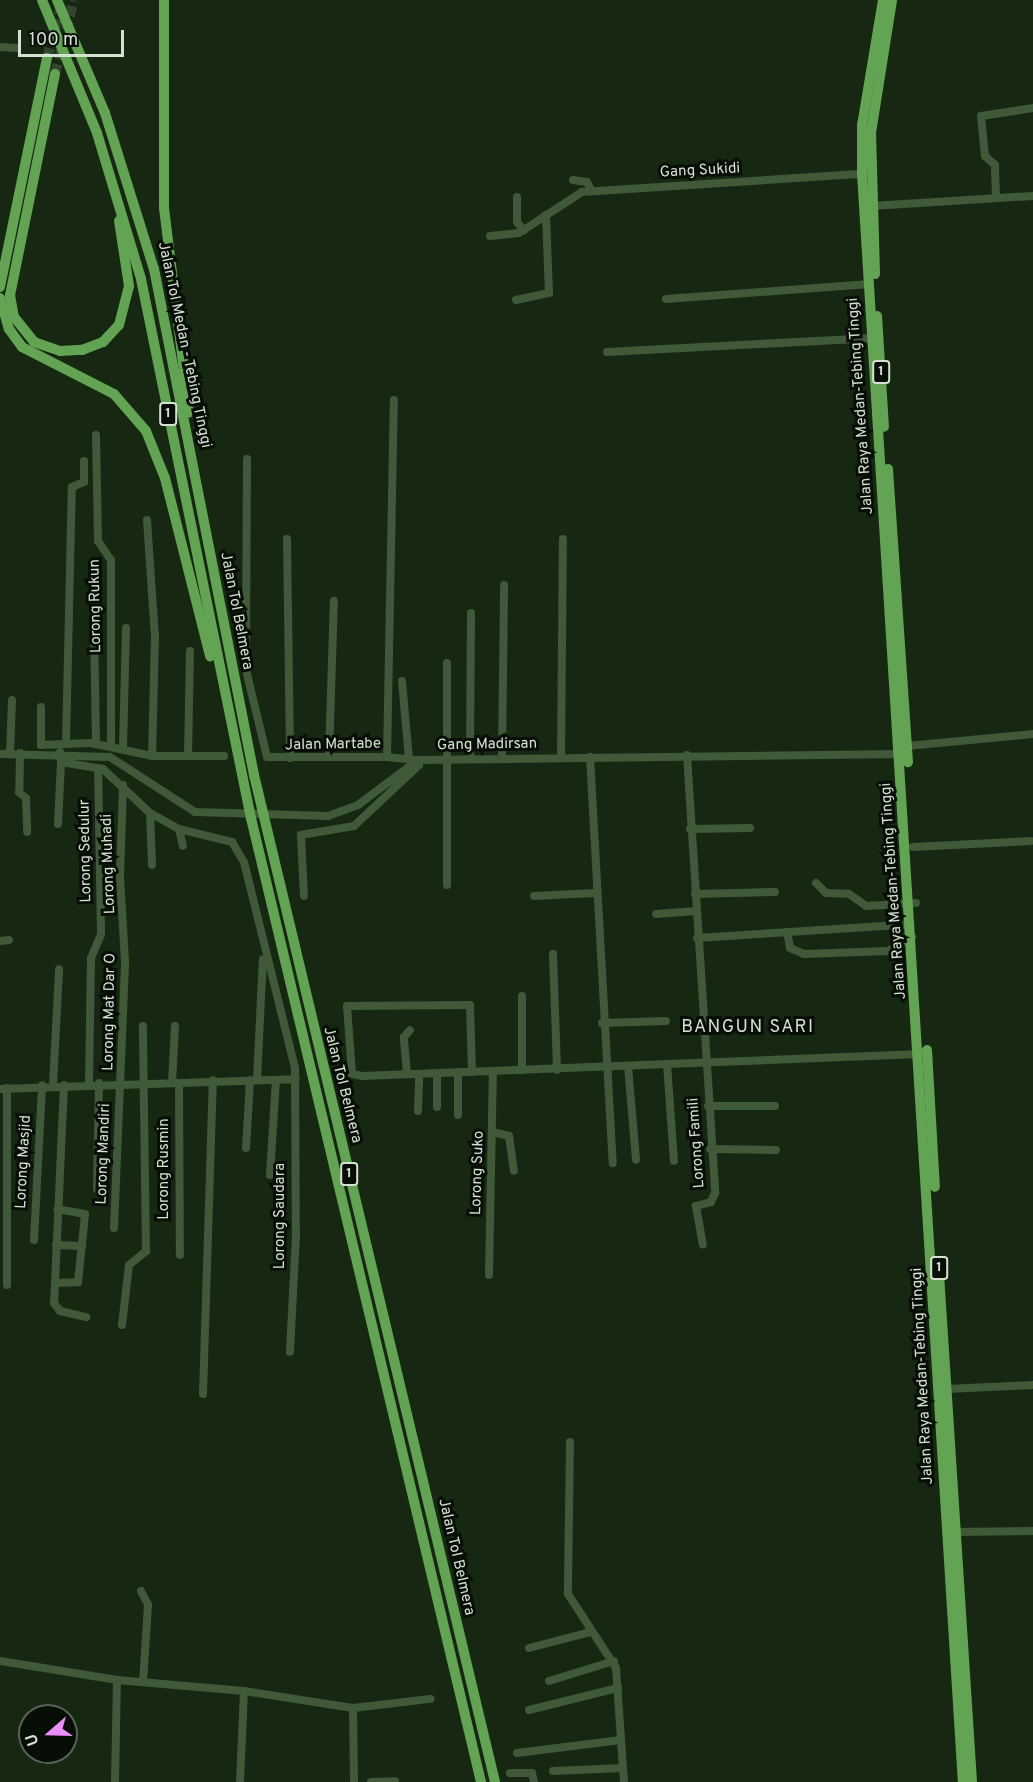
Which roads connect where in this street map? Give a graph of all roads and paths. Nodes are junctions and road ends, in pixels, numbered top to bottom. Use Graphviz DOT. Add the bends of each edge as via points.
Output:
graph roads {
  1 [pos="42,0"];
  2 [pos="57,0"];
  3 [pos="164,0"];
  4 [pos="883,0"];
  5 [pos="892,0"];
  6 [pos="0,47"];
  7 [pos="17,48"];
  8 [pos="47,58"];
  9 [pos="55,74"];
  10 [pos="1033,108"];
  11 [pos="97,133"];
  12 [pos="862,174"];
  13 [pos="573,180"];
  14 [pos="591,190"];
  15 [pos="1033,196"];
  16 [pos="517,197"];
  17 [pos="996,197"];
  18 [pos="872,206"];
  19 [pos="546,215"];
  20 [pos="524,231"];
  21 [pos="490,236"];
  22 [pos="868,284"];
  23 [pos="0,287"];
  24 [pos="0,298"];
  25 [pos="666,298"];
  26 [pos="516,300"];
  27 [pos="871,338"];
  28 [pos="607,352"];
  29 [pos="394,400"];
  30 [pos="96,435"];
  31 [pos="247,459"];
  32 [pos="84,461"];
  33 [pos="193,461"];
  34 [pos="147,520"];
  35 [pos="287,539"];
  36 [pos="563,539"];
  37 [pos="93,570"];
  38 [pos="504,585"];
  39 [pos="334,601"];
  40 [pos="471,613"];
  41 [pos="126,628"];
  42 [pos="190,651"];
  43 [pos="447,663"];
  44 [pos="402,681"];
  45 [pos="225,699"];
  46 [pos="12,700"];
  47 [pos="41,707"];
  48 [pos="1033,734"];
  49 [pos="66,744"];
  50 [pos="96,744"];
  51 [pos="111,746"];
  52 [pos="41,749"];
  53 [pos="123,749"];
  54 [pos="60,752"];
  55 [pos="905,752"];
  56 [pos="0,753"];
  57 [pos="10,753"];
  58 [pos="20,753"];
  59 [pos="687,755"];
  60 [pos="152,756"];
  61 [pos="188,756"];
  62 [pos="224,756"];
  63 [pos="329,756"];
  64 [pos="387,757"];
  65 [pos="561,757"];
  66 [pos="590,757"];
  67 [pos="290,758"];
  68 [pos="448,758"];
  69 [pos="470,758"];
  70 [pos="502,758"];
  71 [pos="413,759"];
  72 [pos="61,762"];
  73 [pos="98,768"];
  74 [pos="123,785"];
  75 [pos="150,813"];
  76 [pos="58,824"];
  77 [pos="750,828"];
  78 [pos="179,829"];
  79 [pos="690,829"];
  80 [pos="27,832"];
  81 [pos="1031,841"];
  82 [pos="183,846"];
  83 [pos="913,847"];
  84 [pos="152,866"];
  85 [pos="816,883"];
  86 [pos="447,885"];
  87 [pos="775,892"];
  88 [pos="595,893"];
  89 [pos="695,894"];
  90 [pos="304,896"];
  91 [pos="534,896"];
  92 [pos="913,903"];
  93 [pos="696,911"];
  94 [pos="656,914"];
  95 [pos="911,924"];
  96 [pos="788,932"];
  97 [pos="912,937"];
  98 [pos="697,938"];
  99 [pos="9,940"];
  100 [pos="0,941"];
  101 [pos="125,942"];
  102 [pos="264,954"];
  103 [pos="552,954"];
  104 [pos="59,969"];
  105 [pos="522,996"];
  106 [pos="666,1021"];
  107 [pos="602,1023"];
  108 [pos="143,1026"];
  109 [pos="175,1026"];
  110 [pos="410,1030"];
  111 [pos="921,1054"];
  112 [pos="706,1063"];
  113 [pos="667,1064"];
  114 [pos="628,1066"];
  115 [pos="605,1067"];
  116 [pos="522,1070"];
  117 [pos="557,1070"];
  118 [pos="493,1071"];
  119 [pos="458,1072"];
  120 [pos="472,1072"];
  121 [pos="437,1073"];
  122 [pos="407,1074"];
  123 [pos="419,1074"];
  124 [pos="296,1079"];
  125 [pos="213,1080"];
  126 [pos="253,1080"];
  127 [pos="276,1080"];
  128 [pos="121,1082"];
  129 [pos="99,1083"];
  130 [pos="175,1083"];
  131 [pos="89,1084"];
  132 [pos="142,1084"];
  133 [pos="42,1085"];
  134 [pos="53,1085"];
  135 [pos="64,1085"];
  136 [pos="4,1088"];
  137 [pos="708,1106"];
  138 [pos="775,1106"];
  139 [pos="437,1107"];
  140 [pos="418,1111"];
  141 [pos="458,1114"];
  142 [pos="493,1132"];
  143 [pos="246,1148"];
  144 [pos="710,1149"];
  145 [pos="776,1150"];
  146 [pos="636,1160"];
  147 [pos="674,1161"];
  148 [pos="613,1163"];
  149 [pos="514,1171"];
  150 [pos="270,1175"];
  151 [pos="97,1189"];
  152 [pos="57,1209"];
  153 [pos="114,1228"];
  154 [pos="34,1240"];
  155 [pos="703,1244"];
  156 [pos="56,1245"];
  157 [pos="82,1246"];
  158 [pos="180,1254"];
  159 [pos="489,1275"];
  160 [pos="55,1283"];
  161 [pos="7,1286"];
  162 [pos="86,1317"];
  163 [pos="122,1325"];
  164 [pos="290,1352"];
  165 [pos="1033,1385"];
  166 [pos="946,1389"];
  167 [pos="203,1395"];
  168 [pos="570,1442"];
  169 [pos="1033,1531"];
  170 [pos="954,1532"];
  171 [pos="141,1591"];
  172 [pos="591,1632"];
  173 [pos="529,1648"];
  174 [pos="0,1661"];
  175 [pos="614,1661"];
  176 [pos="117,1680"];
  177 [pos="549,1681"];
  178 [pos="143,1682"];
  179 [pos="618,1688"];
  180 [pos="244,1691"];
  181 [pos="430,1699"];
  182 [pos="353,1708"];
  183 [pos="529,1710"];
  184 [pos="621,1740"];
  185 [pos="517,1753"];
  186 [pos="623,1768"];
  187 [pos="553,1771"];
  188 [pos="510,1773"];
  189 [pos="395,1781"];
  190 [pos="115,1782"];
  191 [pos="240,1782"];
  192 [pos="354,1782"];
  193 [pos="372,1782"];
  194 [pos="481,1782"];
  195 [pos="495,1782"];
  196 [pos="534,1782"];
  197 [pos="624,1782"];
  198 [pos="963,1782"];
  199 [pos="972,1782"];
  1 -- 11 [label="highway, Jalan Tol Medan - Tebing Tinggi / 1"];
  2 -- 33 [label="highway, Jalan Tol Medan - Tebing Tinggi / 1" via="105,113 141,221"];
  3 -- 33 [label="highway" via="164,208"];
  4 -- 12 [label="highway, Jalan Raya Medan-Tebing Tinggi / 1" via="862,125"];
  5 -- 18 [label="highway, Jalan Raya Medan-Tebing Tinggi / 1" via="871,133"];
  6 -- 7 [label="street"];
  8 -- 23 [label="highway"];
  9 -- 11 [label="highway" via="10,295 19,327 34,342 51,349 72,351 103,342 119,325 128,301 124,250"];
  10 -- 17 [label="street" via="981,116 985,156 995,165"];
  11 -- 45 [label="highway, Jalan Tol Medan - Tebing Tinggi / 1" via="141,279"];
  12 -- 14 [label="street, Gang Sukidi"];
  12 -- 22 [label="highway, Jalan Raya Medan-Tebing Tinggi / 1"];
  13 -- 14 [label="street" via="587,182"];
  14 -- 19 [label="street, Gang Sukidi" via="575,193"];
  15 -- 17 [label="street"];
  16 -- 20 [label="street" via="517,222"];
  17 -- 18 [label="street"];
  18 -- 55 [label="highway, Jalan Raya Medan-Tebing Tinggi / 1"];
  19 -- 20 [label="street, Gang Sukidi"];
  19 -- 26 [label="street" via="549,293"];
  20 -- 21 [label="street"];
  22 -- 25 [label="street"];
  22 -- 27 [label="highway, Jalan Raya Medan-Tebing Tinggi / 1"];
  24 -- 45 [label="highway" via="9,329 22,346 114,394 146,431 160,462"];
  27 -- 28 [label="street"];
  27 -- 55 [label="highway, Jalan Raya Medan-Tebing Tinggi / 1"];
  29 -- 64 [label="street"];
  30 -- 51 [label="street, Lorong Rukun" via="98,541 111,560"];
  31 -- 67 [label="street, Jalan Martabe" via="246,670 267,757"];
  32 -- 49 [label="street" via="84,482 72,487"];
  33 -- 195 [label="highway, Jalan Tol Belmera / 1" via="261,805"];
  34 -- 60 [label="street" via="155,636"];
  35 -- 67 [label="street"];
  36 -- 65 [label="street"];
  37 -- 50 [label="street"];
  38 -- 70 [label="street"];
  39 -- 63 [label="street"];
  40 -- 69 [label="street"];
  41 -- 53 [label="street"];
  42 -- 61 [label="street"];
  43 -- 68 [label="street"];
  44 -- 71 [label="street"];
  45 -- 194 [label="highway, Jalan Tol Belmera / 1"];
  46 -- 57 [label="street"];
  47 -- 52 [label="street"];
  48 -- 55 [label="street, Gang Madirsan"];
  49 -- 50 [label="street"];
  49 -- 52 [label="street"];
  50 -- 51 [label="street"];
  51 -- 53 [label="street"];
  52 -- 54 [label="street, Gang Madirsan"];
  52 -- 58 [label="street, Gang Madirsan"];
  53 -- 60 [label="street"];
  54 -- 71 [label="street, Gang Madirsan" via="110,757 187,808 285,815 346,812"];
  54 -- 72 [label="street"];
  55 -- 59 [label="street, Gang Madirsan"];
  55 -- 83 [label="highway, Jalan Raya Medan-Tebing Tinggi / 1"];
  55 -- 92 [label="highway, Jalan Raya Medan-Tebing Tinggi / 1"];
  56 -- 57 [label="street, Gang Madirsan"];
  57 -- 58 [label="street, Gang Madirsan"];
  58 -- 80 [label="street" via="19,792 26,798"];
  59 -- 66 [label="street, Gang Madirsan"];
  59 -- 79 [label="street, Lorong Famili"];
  60 -- 61 [label="street"];
  61 -- 62 [label="street"];
  63 -- 64 [label="street, Jalan Martabe"];
  63 -- 67 [label="street, Jalan Martabe"];
  64 -- 71 [label="street, Jalan Martabe"];
  65 -- 66 [label="street, Gang Madirsan"];
  65 -- 70 [label="street, Gang Madirsan"];
  66 -- 88 [label="street"];
  68 -- 69 [label="street, Gang Madirsan"];
  68 -- 71 [label="street, Gang Madirsan"];
  68 -- 86 [label="street"];
  69 -- 70 [label="street, Gang Madirsan"];
  71 -- 90 [label="street" via="419,769 354,826 301,835"];
  72 -- 73 [label="street"];
  72 -- 76 [label="street"];
  73 -- 74 [label="street"];
  73 -- 131 [label="street, Lorong Sedulur" via="101,934 91,958"];
  74 -- 75 [label="street"];
  74 -- 101 [label="street, Lorong Muhadi" via="120,877"];
  75 -- 78 [label="street"];
  75 -- 84 [label="street"];
  77 -- 79 [label="street"];
  78 -- 82 [label="street"];
  78 -- 102 [label="street, Lorong Saudara" via="232,842 239,849"];
  79 -- 89 [label="street, Lorong Famili"];
  81 -- 83 [label="street"];
  83 -- 92 [label="highway, Jalan Raya Medan-Tebing Tinggi / 1"];
  85 -- 92 [label="street" via="826,893 849,894 866,906"];
  87 -- 89 [label="street"];
  88 -- 91 [label="street"];
  88 -- 107 [label="street"];
  89 -- 93 [label="street, Lorong Famili"];
  92 -- 95 [label="highway, Jalan Raya Medan-Tebing Tinggi / 1"];
  92 -- 166 [label="highway, Jalan Raya Medan-Tebing Tinggi / 1"];
  93 -- 94 [label="street"];
  93 -- 98 [label="street, Lorong Famili"];
  95 -- 96 [label="street"];
  95 -- 97 [label="highway, Jalan Raya Medan-Tebing Tinggi / 1"];
  96 -- 97 [label="street" via="790,948 804,954 888,951"];
  96 -- 98 [label="street"];
  97 -- 111 [label="highway, Jalan Raya Medan-Tebing Tinggi / 1"];
  98 -- 112 [label="street, Lorong Famili"];
  99 -- 100 [label="street"];
  101 -- 128 [label="street, Lorong Mat Dar O"];
  102 -- 124 [label="street, Lorong Saudara"];
  102 -- 126 [label="street"];
  103 -- 117 [label="street"];
  104 -- 134 [label="street"];
  105 -- 116 [label="street"];
  106 -- 107 [label="street"];
  107 -- 115 [label="street"];
  108 -- 132 [label="street"];
  109 -- 130 [label="street, Lorong Rusmin"];
  110 -- 122 [label="street" via="404,1037"];
  111 -- 112 [label="street"];
  111 -- 198 [label="highway, Jalan Raya Medan-Tebing Tinggi / 1"];
  112 -- 113 [label="street"];
  112 -- 137 [label="street, Lorong Famili"];
  113 -- 114 [label="street"];
  113 -- 147 [label="street"];
  114 -- 115 [label="street"];
  114 -- 146 [label="street"];
  115 -- 117 [label="street"];
  115 -- 148 [label="street"];
  116 -- 117 [label="street"];
  116 -- 118 [label="street"];
  118 -- 120 [label="street"];
  118 -- 142 [label="street, Lorong Suko"];
  119 -- 120 [label="street"];
  119 -- 121 [label="street"];
  119 -- 141 [label="street"];
  120 -- 122 [label="street" via="470,1005 347,1006 352,1074"];
  121 -- 123 [label="street"];
  121 -- 139 [label="street"];
  122 -- 123 [label="street"];
  123 -- 140 [label="street"];
  124 -- 127 [label="street"];
  124 -- 164 [label="street, Lorong Saudara"];
  125 -- 126 [label="street"];
  125 -- 130 [label="street"];
  125 -- 167 [label="street"];
  126 -- 127 [label="street"];
  126 -- 143 [label="street"];
  127 -- 150 [label="street"];
  128 -- 129 [label="street"];
  128 -- 132 [label="street"];
  128 -- 153 [label="street, Lorong Mandiri"];
  129 -- 131 [label="street"];
  129 -- 151 [label="street"];
  130 -- 132 [label="street"];
  130 -- 158 [label="street, Lorong Rusmin"];
  131 -- 135 [label="street"];
  132 -- 163 [label="street" via="146,1251 129,1265"];
  133 -- 134 [label="street"];
  133 -- 136 [label="street"];
  133 -- 154 [label="street, Lorong Masjid"];
  134 -- 135 [label="street"];
  135 -- 152 [label="street"];
  136 -- 161 [label="street"];
  137 -- 138 [label="street"];
  137 -- 144 [label="street, Lorong Famili"];
  142 -- 149 [label="street" via="509,1136"];
  142 -- 159 [label="street, Lorong Suko"];
  144 -- 145 [label="street"];
  144 -- 155 [label="street, Lorong Famili" via="714,1200 696,1206"];
  152 -- 156 [label="street"];
  152 -- 157 [label="street" via="84,1211"];
  156 -- 157 [label="street"];
  156 -- 160 [label="street"];
  157 -- 160 [label="street" via="78,1282"];
  160 -- 162 [label="street" via="56,1308"];
  165 -- 166 [label="street"];
  166 -- 170 [label="highway, Jalan Raya Medan-Tebing Tinggi / 1"];
  168 -- 172 [label="street" via="567,1594"];
  169 -- 170 [label="street"];
  170 -- 199 [label="highway, Jalan Raya Medan-Tebing Tinggi / 1"];
  171 -- 178 [label="street" via="148,1605"];
  172 -- 173 [label="street"];
  172 -- 175 [label="street"];
  174 -- 176 [label="street"];
  175 -- 177 [label="street"];
  175 -- 179 [label="street"];
  176 -- 178 [label="street"];
  176 -- 190 [label="street"];
  178 -- 180 [label="street"];
  179 -- 183 [label="street"];
  179 -- 184 [label="street"];
  180 -- 182 [label="street"];
  180 -- 191 [label="street"];
  181 -- 182 [label="street"];
  182 -- 192 [label="street"];
  184 -- 185 [label="street"];
  184 -- 186 [label="street"];
  186 -- 187 [label="street"];
  186 -- 197 [label="street"];
  188 -- 196 [label="street" via="530,1773"];
  189 -- 193 [label="street"];
}
